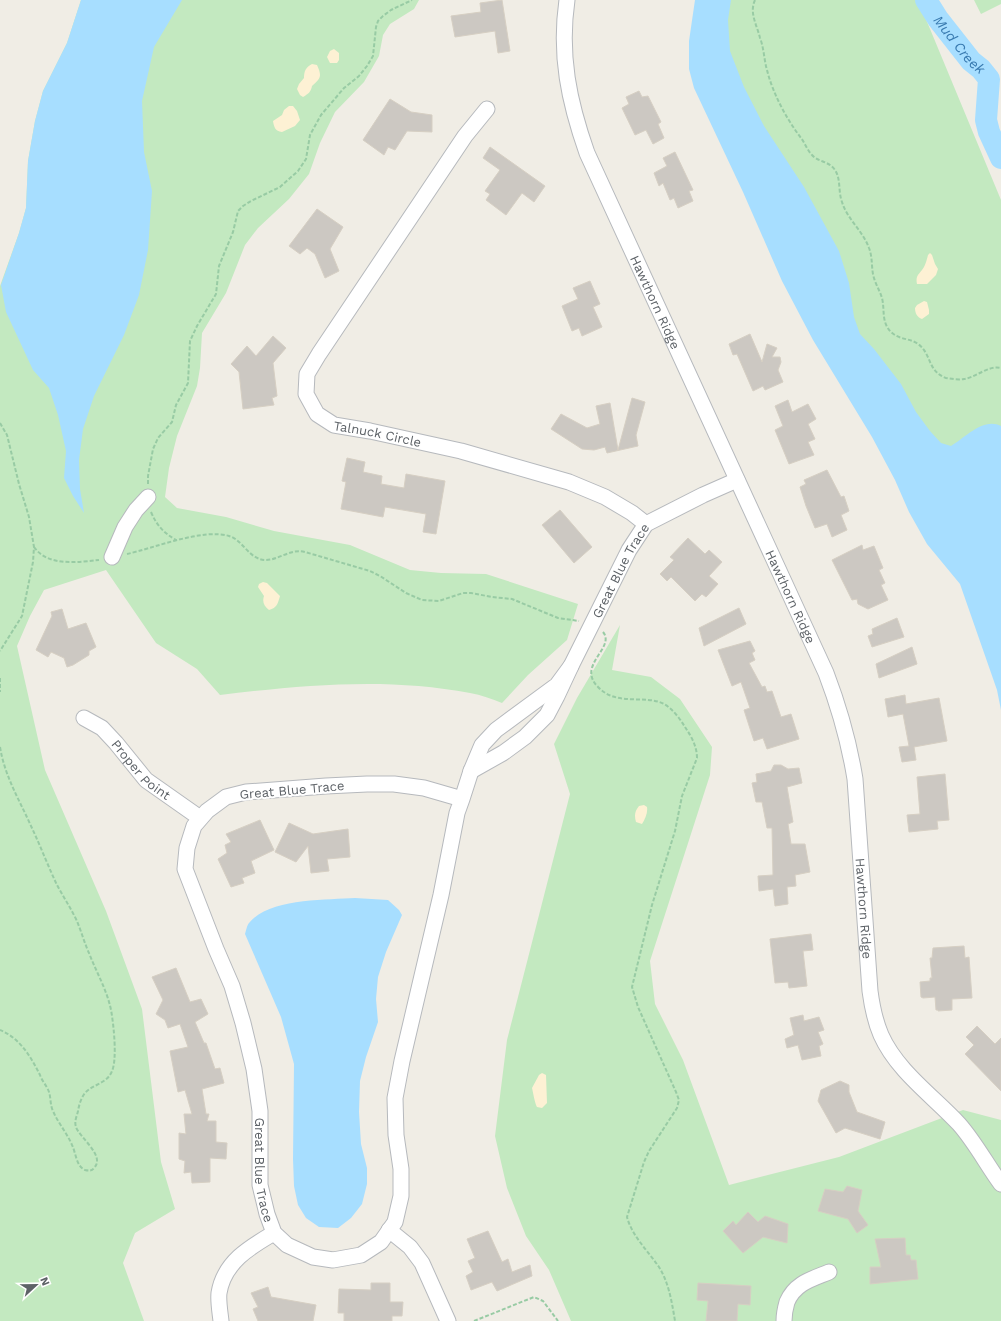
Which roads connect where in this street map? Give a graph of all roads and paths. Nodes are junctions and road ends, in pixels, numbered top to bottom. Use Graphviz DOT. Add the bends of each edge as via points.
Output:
graph roads {
  1 [pos="412,0"];
  2 [pos="567,0"];
  3 [pos="755,0"];
  4 [pos="487,109"];
  5 [pos="1001,368"];
  6 [pos="0,423"];
  7 [pos="737,480"];
  8 [pos="148,497"];
  9 [pos="646,524"];
  10 [pos="176,540"];
  11 [pos="34,547"];
  12 [pos="112,557"];
  13 [pos="592,626"];
  14 [pos="0,651"];
  15 [pos="571,666"];
  16 [pos="0,678"];
  17 [pos="0,692"];
  18 [pos="84,718"];
  19 [pos="0,747"];
  20 [pos="471,771"];
  21 [pos="462,799"];
  22 [pos="200,818"];
  23 [pos="0,1030"];
  24 [pos="1001,1184"];
  25 [pos="389,1230"];
  26 [pos="274,1233"];
  27 [pos="829,1272"];
  28 [pos="221,1321"];
  29 [pos="448,1321"];
  30 [pos="474,1321"];
  31 [pos="558,1321"];
  32 [pos="675,1321"];
  33 [pos="784,1321"];
  1 -- 8 [label="path" via="391,10 378,21 373,56 359,76 340,92 321,115 310,135 306,159 298,171 280,187 251,201 238,211 233,232 219,266 216,294 190,341 188,383 176,405 172,422 158,438 153,449 148,476"];
  2 -- 7 [label="street, Hawthorn Ridge" via="564,27 565,66 578,128 587,153"];
  3 -- 5 [label="path" via="753,16 774,90 788,120 812,156 830,165 837,174 844,208 869,248 873,277 882,298 883,318 891,333 919,345 933,369 948,378 962,380 993,368"];
  4 -- 9 [label="street, Talnuck Circle" via="318,354 307,374 306,394 317,414 334,425 461,451 570,482 605,497"];
  6 -- 11 [label="path" via="7,435 29,517"];
  7 -- 9 [label="street, Great Blue Trace"];
  7 -- 24 [label="street, Hawthorn Ridge" via="826,673 846,731 857,798 871,1003 878,1026 896,1060 960,1126"];
  8 -- 10 [label="path" via="156,523"];
  8 -- 12 [label="street" via="124,527"];
  9 -- 13 [label="street, Great Blue Trace" via="629,550"];
  10 -- 12 [label="path" via="139,552"];
  10 -- 13 [label="path" via="205,535 229,536 258,558 270,559 300,551 370,571 422,600 439,601 463,593 512,599 558,618 582,621"];
  11 -- 12 [label="path" via="54,561 90,561"];
  11 -- 14 [label="path" via="22,616"];
  13 -- 15 [label="street, Great Blue Trace"];
  13 -- 32 [label="path" via="604,632 606,638 591,667 592,678 599,688 623,699 664,704 675,713 690,734 697,751 682,796 675,831 652,905 632,987 638,1007 679,1100 677,1108 644,1162 627,1217 632,1230 665,1279"];
  15 -- 20 [label="street, Great Blue Trace" via="556,684 496,730 482,745"];
  15 -- 20 [label="street, Great Blue Trace" via="547,715 526,737"];
  16 -- 17 [label="path"];
  18 -- 22 [label="street, Proper Point" via="102,728 146,780"];
  19 -- 23 [label="path" via="12,788 56,883 75,917 110,1004 114,1068 107,1079 83,1095 76,1119 78,1131 96,1156 96,1166 93,1170 88,1171 79,1164 70,1140 52,1109 49,1092 32,1059 11,1036"];
  20 -- 21 [label="street, Great Blue Trace"];
  21 -- 22 [label="street, Great Blue Trace" via="424,788 394,784 319,786 246,792 226,797"];
  21 -- 25 [label="street, Great Blue Trace" via="395,1098 401,1196 394,1222"];
  22 -- 26 [label="street, Great Blue Trace" via="194,826 186,848 185,869 232,986 245,1030 260,1111 260,1185 266,1214"];
  25 -- 26 [label="street, Great Blue Trace" via="381,1242 361,1255 333,1260 313,1257 287,1245"];
  25 -- 29 [label="street" via="410,1247 422,1263"];
  26 -- 28 [label="street" via="236,1259 224,1276 219,1294"];
  27 -- 33 [label="street" via="796,1288 785,1308"];
  30 -- 31 [label="path" via="534,1297 544,1301"];
}
